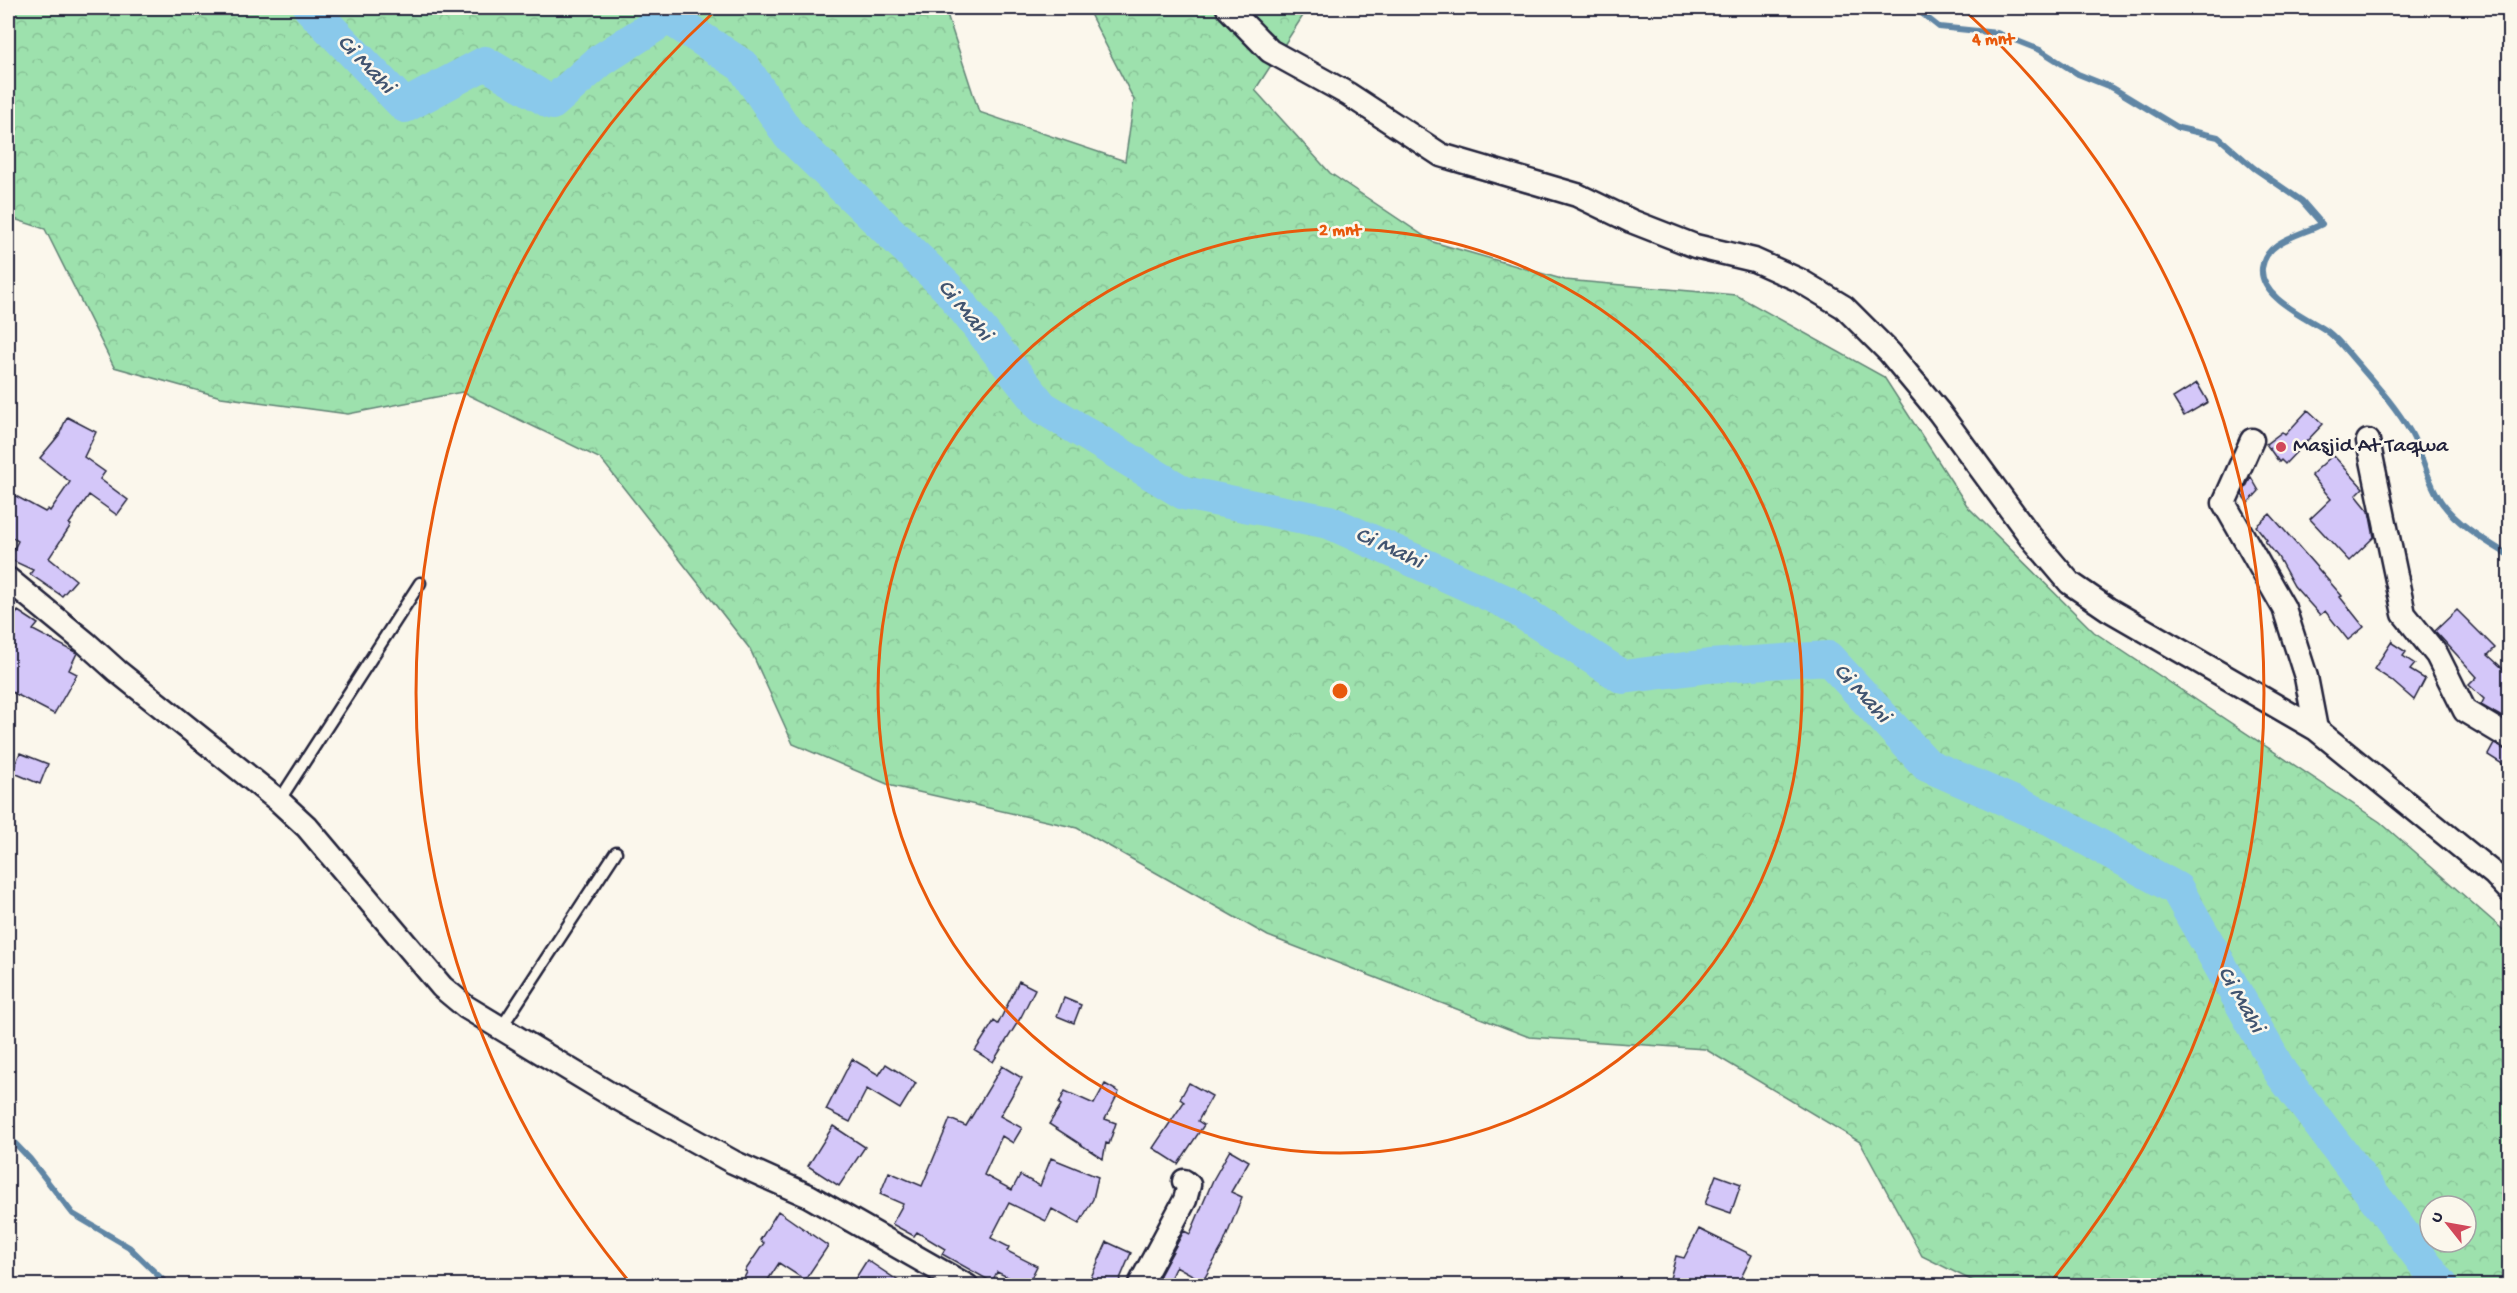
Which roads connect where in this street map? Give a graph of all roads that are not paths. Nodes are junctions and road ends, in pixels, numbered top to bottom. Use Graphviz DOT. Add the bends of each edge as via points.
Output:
graph roads {
  1 [pos="1228,8"];
  2 [pos="2252,440"];
  3 [pos="2368,441"];
  4 [pos="8,579"];
  5 [pos="420,583"];
  6 [pos="2316,729"];
  7 [pos="2510,738"];
  8 [pos="279,801"];
  9 [pos="616,852"];
  10 [pos="2509,888"];
  11 [pos="501,1028"];
  12 [pos="1184,1181"];
  13 [pos="968,1286"];
  14 [pos="1139,1286"];
  1 -- 6 [label="street" via="1270,51 1348,94 1441,155 1577,195 1695,246 1754,260 1799,280 1844,307 1890,353 1939,412 2030,536 2070,583"];
  2 -- 6 [label="street" via="2224,503 2284,608 2306,677"];
  3 -- 7 [label="street" via="2404,614 2437,655 2464,711"];
  4 -- 8 [label="street"];
  5 -- 8 [label="lane"];
  6 -- 10 [label="street"];
  8 -- 11 [label="street" via="307,827 442,987"];
  9 -- 11 [label="lane"];
  11 -- 13 [label="street" via="733,1162 809,1196"];
  12 -- 14 [label="street" via="1189,1185 1185,1200"];
}
